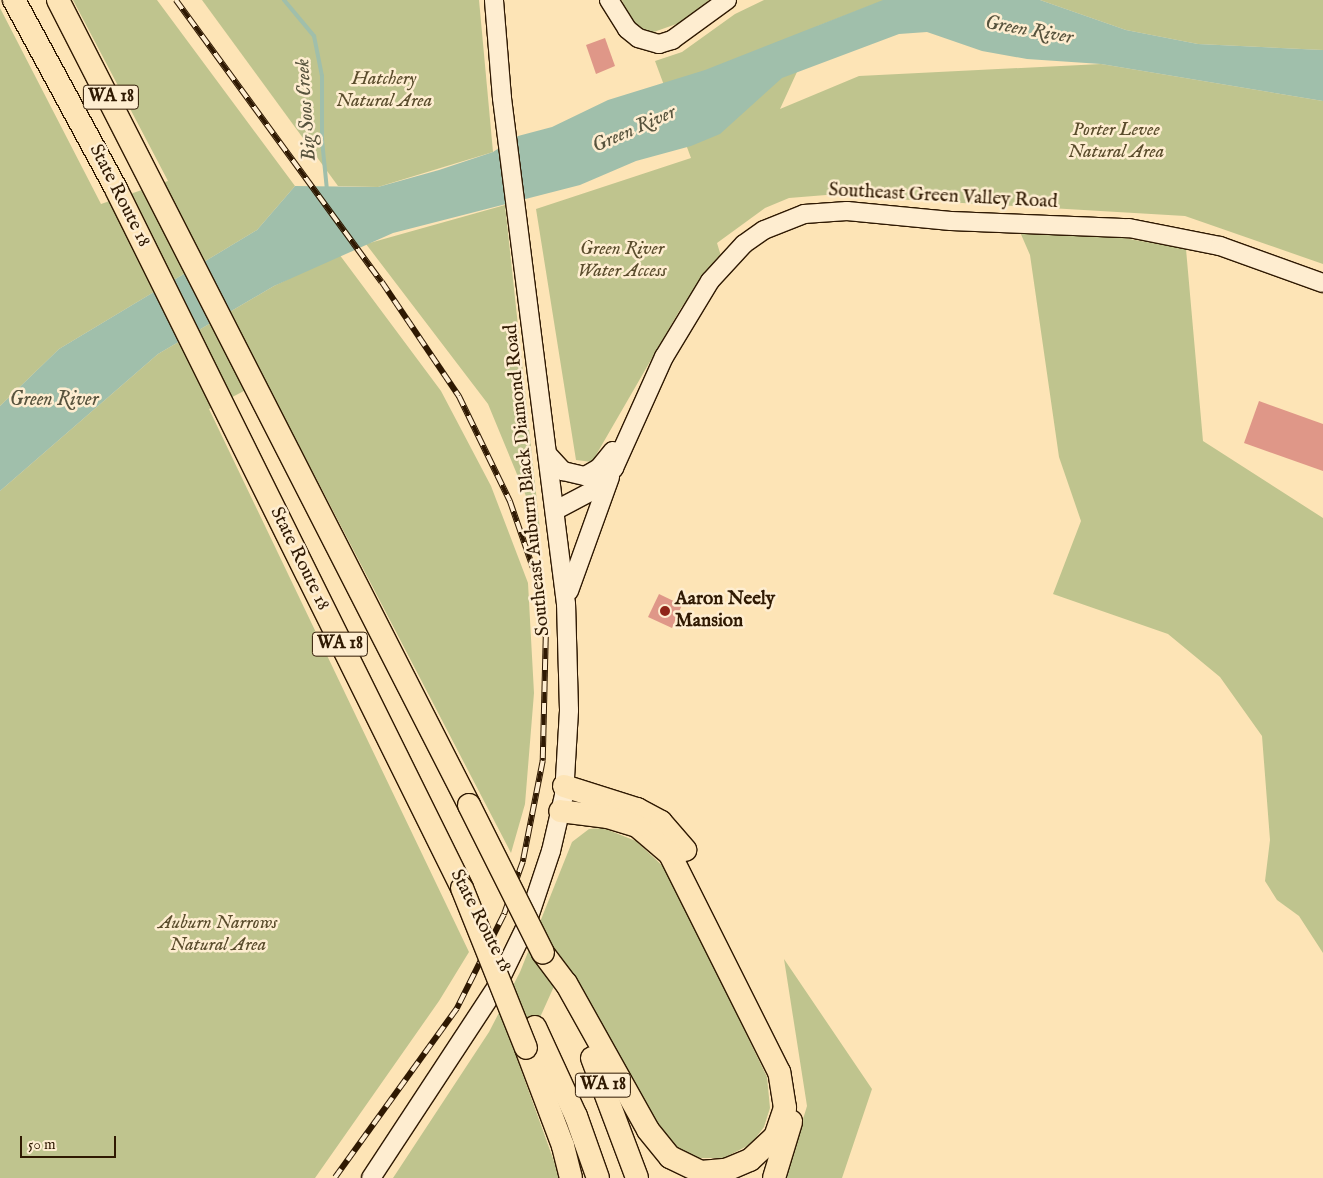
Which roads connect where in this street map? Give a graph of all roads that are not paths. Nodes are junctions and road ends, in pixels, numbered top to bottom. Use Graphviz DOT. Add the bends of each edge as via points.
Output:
graph roads {
  1 [pos="14,0"];
  2 [pos="58,0"];
  3 [pos="494,0"];
  4 [pos="609,0"];
  5 [pos="727,0"];
  6 [pos="1323,283"];
  7 [pos="640,409"];
  8 [pos="549,456"];
  9 [pos="614,468"];
  10 [pos="556,510"];
  11 [pos="566,604"];
  12 [pos="564,786"];
  13 [pos="560,811"];
  14 [pos="462,888"];
  15 [pos="564,989"];
  16 [pos="372,1178"];
  17 [pos="571,1178"];
  18 [pos="598,1178"];
  19 [pos="637,1178"];
  20 [pos="774,1178"];
  1 -- 14 [label="highway, State Route 18 / WA 18" via="116,188"];
  2 -- 15 [label="highway, State Route 18 / WA 18, bridge" via="161,196 543,954"];
  3 -- 8 [label="street, Southeast Auburn Black Diamond Road" via="502,98"];
  4 -- 5 [label="street" via="627,29 638,38 658,44 672,40"];
  6 -- 7 [label="street, Southeast Green Valley Road" via="1220,246 1129,228 950,221 847,211 804,214 764,230 744,244 710,280 679,327"];
  7 -- 8 [label="street" via="599,468 585,476 563,471"];
  7 -- 9 [label="street, Southeast Green Valley Road"];
  8 -- 10 [label="street, Southeast Auburn Black Diamond Road"];
  9 -- 10 [label="street, Southeast Green Valley Road" via="592,491"];
  9 -- 11 [label="street" via="573,573"];
  10 -- 11 [label="street, Southeast Auburn Black Diamond Road"];
  11 -- 12 [label="street, Southeast Auburn Black Diamond Road" via="569,710"];
  12 -- 13 [label="street, Southeast Auburn Black Diamond Road"];
  12 -- 20 [label="highway" via="638,808 661,822 685,850 787,1069 792,1112"];
  13 -- 15 [label="highway" via="608,817 637,826 670,854 779,1072 785,1108 775,1137 750,1160 726,1170 701,1172 670,1157 640,1116"];
  13 -- 16 [label="street, Southeast Auburn Black Diamond Road" via="526,926 496,988"];
  14 -- 17 [label="highway, bridge" via="551,1111"];
  14 -- 18 [label="highway, State Route 18 / WA 18, bridge" via="535,1027 576,1116"];
  15 -- 19 [label="highway, WA 18"];
}
